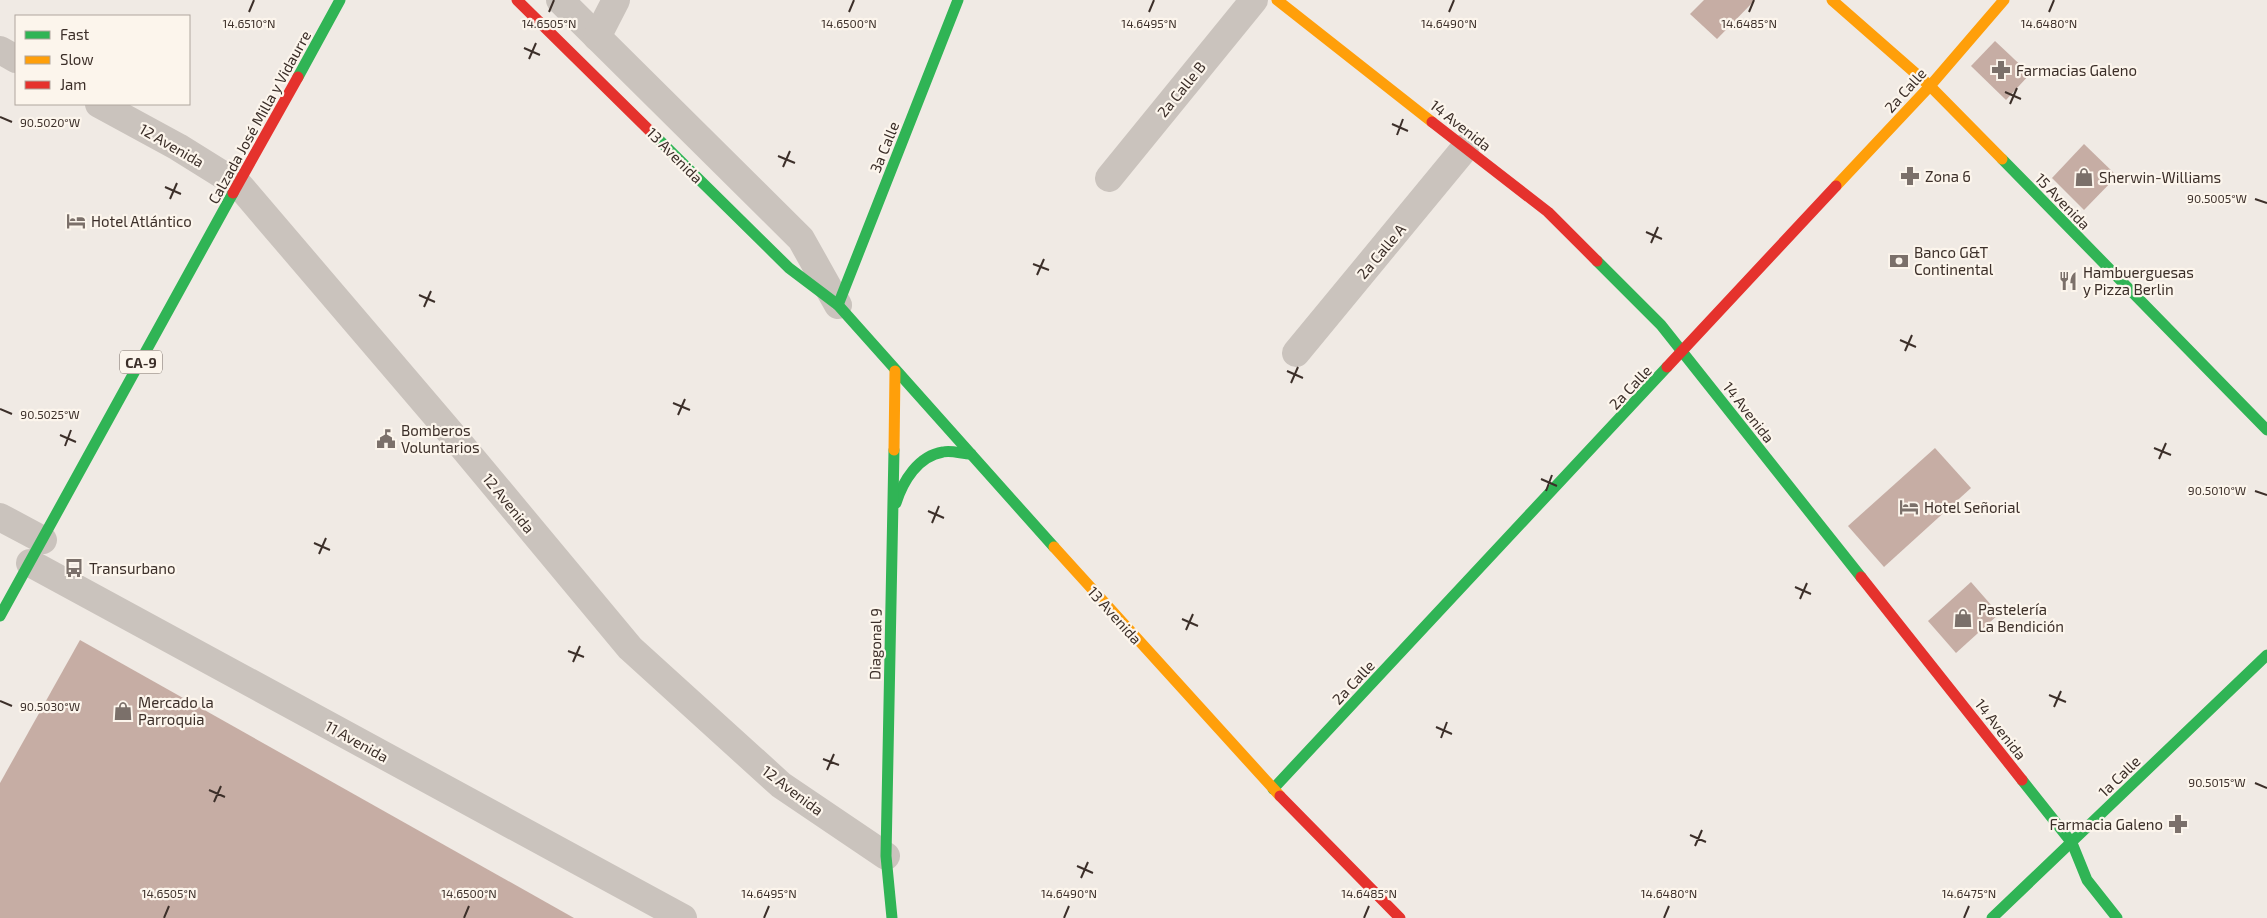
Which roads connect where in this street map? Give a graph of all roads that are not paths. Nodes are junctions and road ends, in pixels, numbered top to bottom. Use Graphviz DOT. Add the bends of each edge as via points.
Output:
graph roads {
  1 [pos="340,0"];
  2 [pos="517,0"];
  3 [pos="560,0"];
  4 [pos="616,0"];
  5 [pos="958,0"];
  6 [pos="1254,0"];
  7 [pos="1278,0"];
  8 [pos="1832,0"];
  9 [pos="2004,0"];
  10 [pos="597,37"];
  11 [pos="0,50"];
  12 [pos="15,58"];
  13 [pos="1930,86"];
  14 [pos="101,105"];
  15 [pos="1466,148"];
  16 [pos="1108,178"];
  17 [pos="239,185"];
  18 [pos="838,305"];
  19 [pos="1683,352"];
  20 [pos="1296,353"];
  21 [pos="895,371"];
  22 [pos="2267,430"];
  23 [pos="971,454"];
  24 [pos="0,517"];
  25 [pos="892,518"];
  26 [pos="43,540"];
  27 [pos="30,563"];
  28 [pos="0,616"];
  29 [pos="2267,655"];
  30 [pos="1272,790"];
  31 [pos="2072,843"];
  32 [pos="886,856"];
  33 [pos="667,914"];
  34 [pos="892,918"];
  35 [pos="1400,918"];
  36 [pos="1992,918"];
  37 [pos="2117,918"];
  1 -- 17 [label="main road, Calzada José Milla y Vidaurre / CA-9"];
  2 -- 18 [label="main road, 13 Avenida" via="789,268"];
  3 -- 10 [label="street, 13 Avenida"];
  4 -- 10 [label="street"];
  5 -- 18 [label="main road, 3a Calle"];
  6 -- 16 [label="street, 2a Calle B"];
  7 -- 15 [label="main road, 14 Avenida"];
  8 -- 13 [label="main road, 15 Avenida"];
  9 -- 13 [label="main road, 2a Calle"];
  10 -- 18 [label="street, 13 Avenida" via="801,239"];
  11 -- 12 [label="street"];
  13 -- 19 [label="main road, 2a Calle"];
  13 -- 22 [label="main road, 15 Avenida"];
  14 -- 17 [label="street, 12 Avenida"];
  15 -- 19 [label="main road, 14 Avenida" via="1548,212 1661,325"];
  15 -- 20 [label="street, 2a Calle A"];
  17 -- 26 [label="main road, Calzada José Milla y Vidaurre / CA-9"];
  17 -- 32 [label="street, 12 Avenida" via="461,444 630,648 781,785"];
  18 -- 21 [label="main road, 13 Avenida"];
  19 -- 30 [label="main road, 2a Calle"];
  19 -- 31 [label="main road, 14 Avenida"];
  21 -- 23 [label="main road, 13 Avenida"];
  21 -- 25 [label="main road, Diagonal 9"];
  23 -- 25 [label="main road" via="942,452 916,465 900,489"];
  23 -- 30 [label="main road, 13 Avenida"];
  24 -- 26 [label="street"];
  25 -- 32 [label="main road, Diagonal 9"];
  26 -- 27 [label="main road, Calzada José Milla y Vidaurre / CA-9"];
  27 -- 28 [label="main road, CA-9"];
  27 -- 33 [label="street, 11 Avenida"];
  29 -- 31 [label="main road, 1a Calle"];
  30 -- 35 [label="main road, 13 Avenida"];
  31 -- 36 [label="main road, 1a Calle"];
  31 -- 37 [label="main road, 14 Avenida" via="2088,880"];
  32 -- 34 [label="main road, Diagonal 9"];
}
